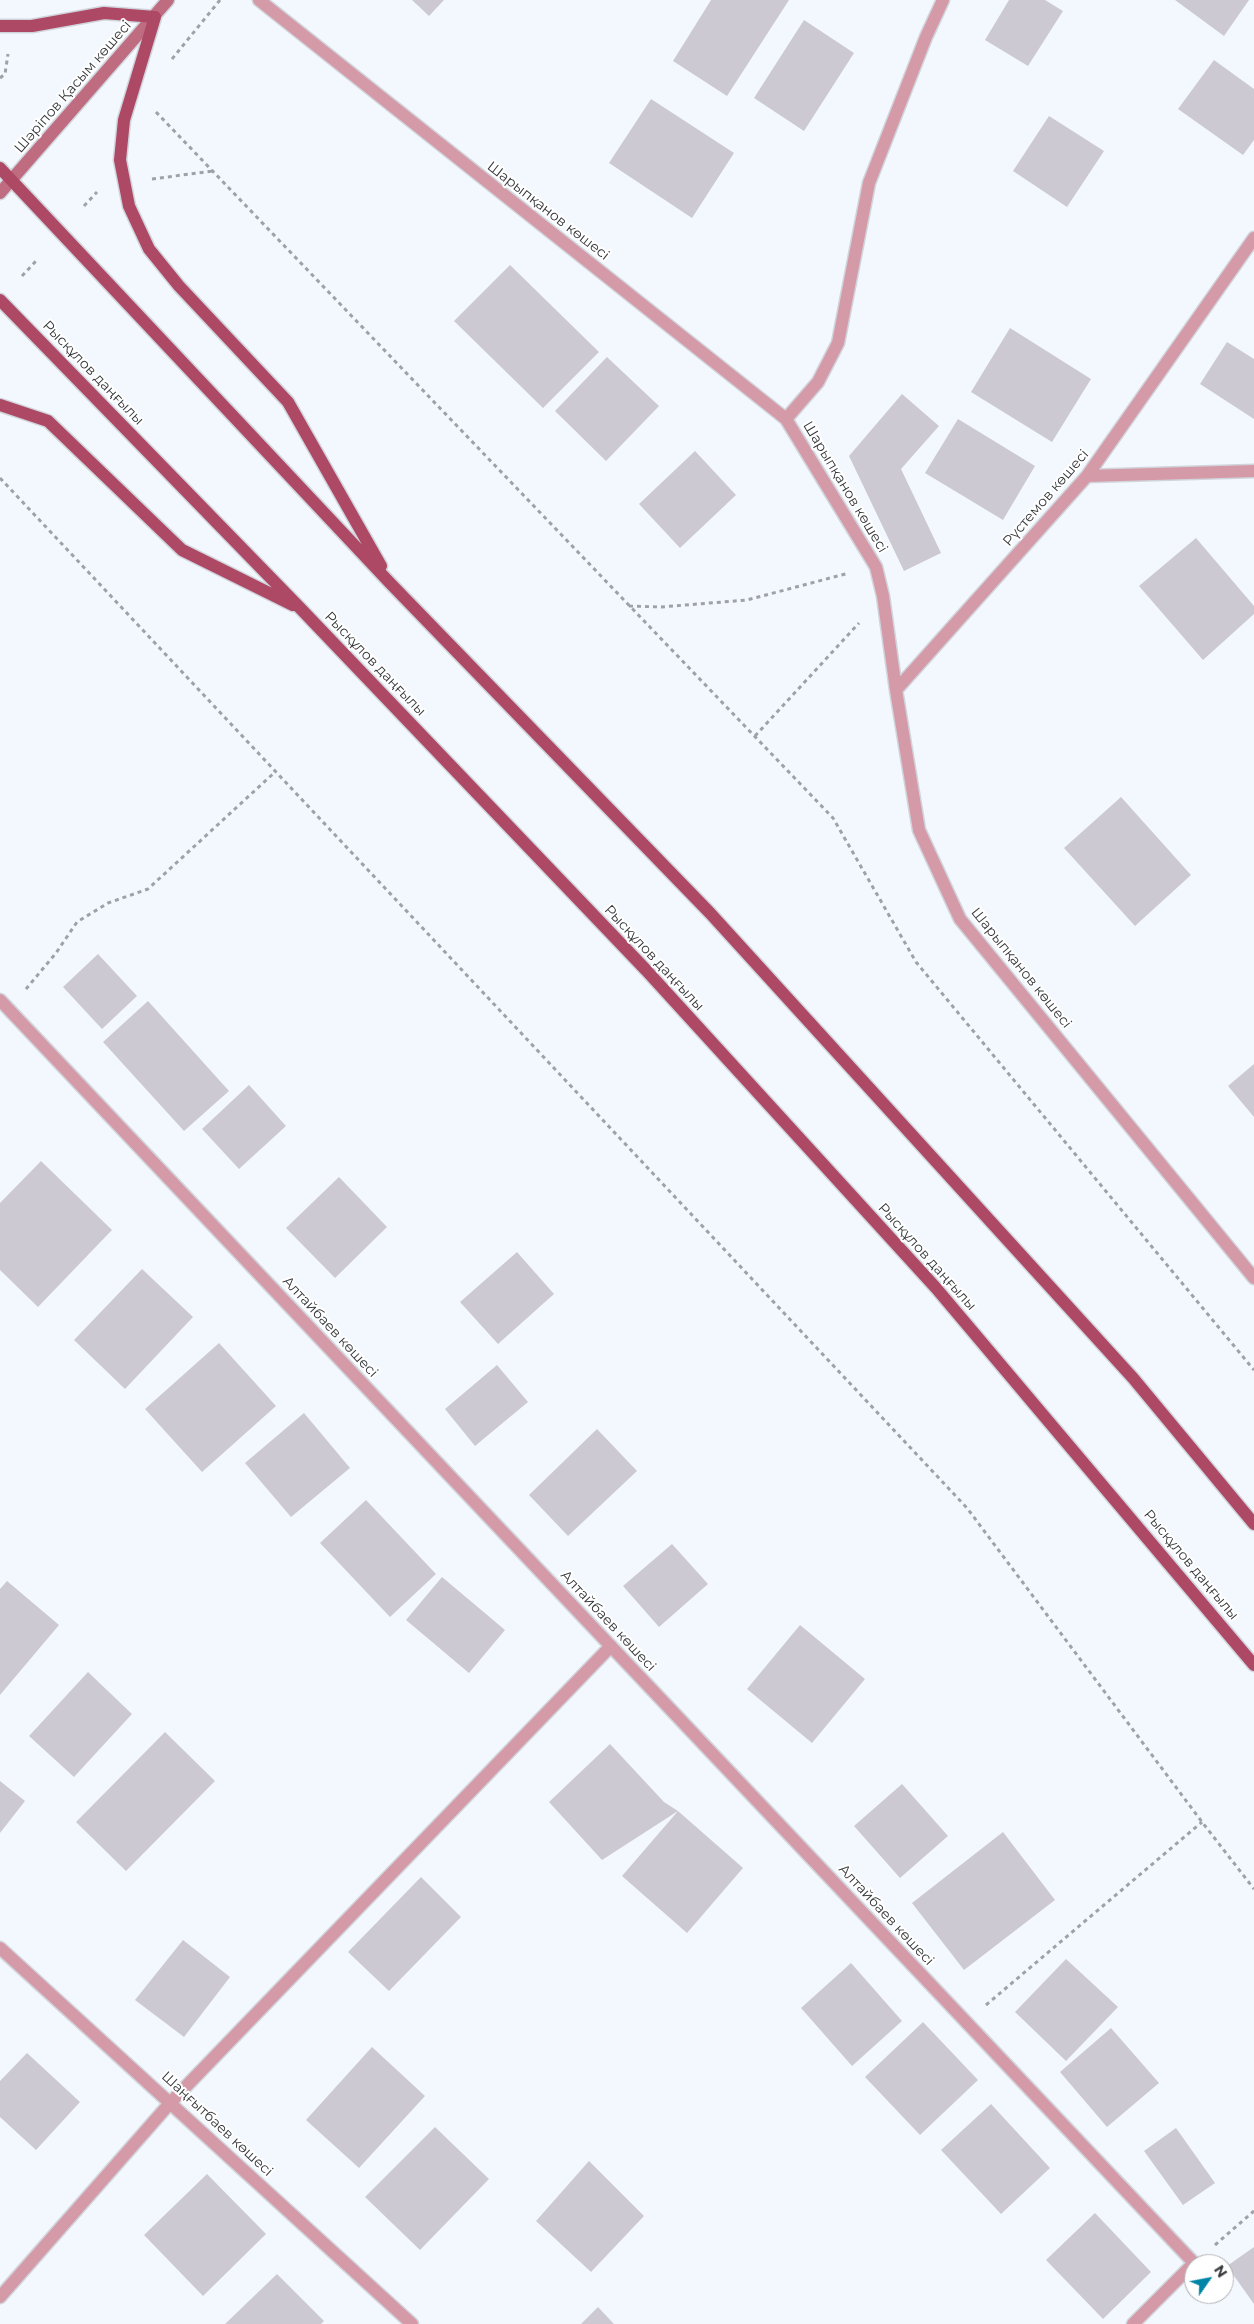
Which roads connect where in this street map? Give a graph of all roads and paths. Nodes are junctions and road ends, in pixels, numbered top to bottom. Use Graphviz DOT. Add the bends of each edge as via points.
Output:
graph roads {
  1 [pos="259,0"];
  2 [pos="943,0"];
  3 [pos="166,1"];
  4 [pos="155,17"];
  5 [pos="0,26"];
  6 [pos="8,49"];
  7 [pos="0,78"];
  8 [pos="153,110"];
  9 [pos="0,168"];
  10 [pos="213,171"];
  11 [pos="11,180"];
  12 [pos="148,180"];
  13 [pos="0,192"];
  14 [pos="1254,238"];
  15 [pos="36,261"];
  16 [pos="22,276"];
  17 [pos="0,300"];
  18 [pos="0,405"];
  19 [pos="786,419"];
  20 [pos="1254,471"];
  21 [pos="1087,476"];
  22 [pos="0,478"];
  23 [pos="876,567"];
  24 [pos="390,583"];
  25 [pos="883,596"];
  26 [pos="629,606"];
  27 [pos="301,609"];
  28 [pos="896,690"];
  29 [pos="755,736"];
  30 [pos="275,772"];
  31 [pos="5,1004"];
  32 [pos="1254,1278"];
  33 [pos="1254,1370"];
  34 [pos="1254,1524"];
  35 [pos="610,1646"];
  36 [pos="1254,1665"];
  37 [pos="1202,1822"];
  38 [pos="1254,1889"];
  39 [pos="0,1948"];
  40 [pos="966,2021"];
  41 [pos="171,2102"];
  42 [pos="1254,2211"];
  43 [pos="1186,2254"];
  44 [pos="1204,2254"];
  45 [pos="1184,2273"];
  46 [pos="0,2297"];
  47 [pos="412,2324"];
  48 [pos="1133,2324"];
  1 -- 19 [label="street, Шарыпқанов көшесі"];
  2 -- 19 [label="street" via="869,183 838,343 818,382"];
  3 -- 4 [label="main road, Шәріпов Қасым көшесі"];
  4 -- 5 [label="main road" via="104,13 32,26"];
  4 -- 11 [label="main road, Шәріпов Қасым көшесі"];
  4 -- 24 [label="main road" via="124,120 120,160 129,206 149,249 288,402"];
  6 -- 7 [label="path" via="4,74"];
  8 -- 10 [label="path"];
  9 -- 11 [label="main road"];
  10 -- 12 [label="path"];
  10 -- 26 [label="path"];
  11 -- 13 [label="main road, Шәріпов Қасым көшесі"];
  11 -- 24 [label="main road"];
  14 -- 21 [label="street, Рүстемов көшесі"];
  15 -- 16 [label="path"];
  17 -- 27 [label="main road, Рысқұлов даңғылы"];
  18 -- 27 [label="main road" via="48,421 182,550"];
  19 -- 23 [label="street, Шарыпқанов көшесі"];
  20 -- 21 [label="street"];
  21 -- 28 [label="street, Рүстемов көшесі"];
  22 -- 30 [label="path"];
  23 -- 25 [label="street, Шарыпқанов көшесі"];
  23 -- 26 [label="path" via="747,600 661,608"];
  24 -- 34 [label="main road" via="710,913 1133,1378"];
  25 -- 28 [label="street, Шарыпқанов көшесі"];
  25 -- 29 [label="path"];
  26 -- 29 [label="path"];
  27 -- 36 [label="main road, Рысқұлов даңғылы" via="646,970 930,1281"];
  28 -- 32 [label="street, Шарыпқанов көшесі" via="920,830 960,919"];
  29 -- 33 [label="path" via="833,818 916,962"];
  30 -- 31 [label="path" via="148,889 108,903 77,922 56,953"];
  30 -- 37 [label="path" via="967,1508"];
  31 -- 35 [label="street, Алтайбаев көшесі"];
  35 -- 40 [label="street, Алтайбаев көшесі"];
  35 -- 41 [label="street"];
  37 -- 38 [label="path"];
  37 -- 40 [label="path"];
  39 -- 41 [label="street, Шаңғытбаев көшесі"];
  40 -- 43 [label="street, Алтайбаев көшесі"];
  41 -- 46 [label="street"];
  41 -- 47 [label="street, Шаңғытбаев көшесі"];
  42 -- 44 [label="path"];
  45 -- 48 [label="street"];
}
